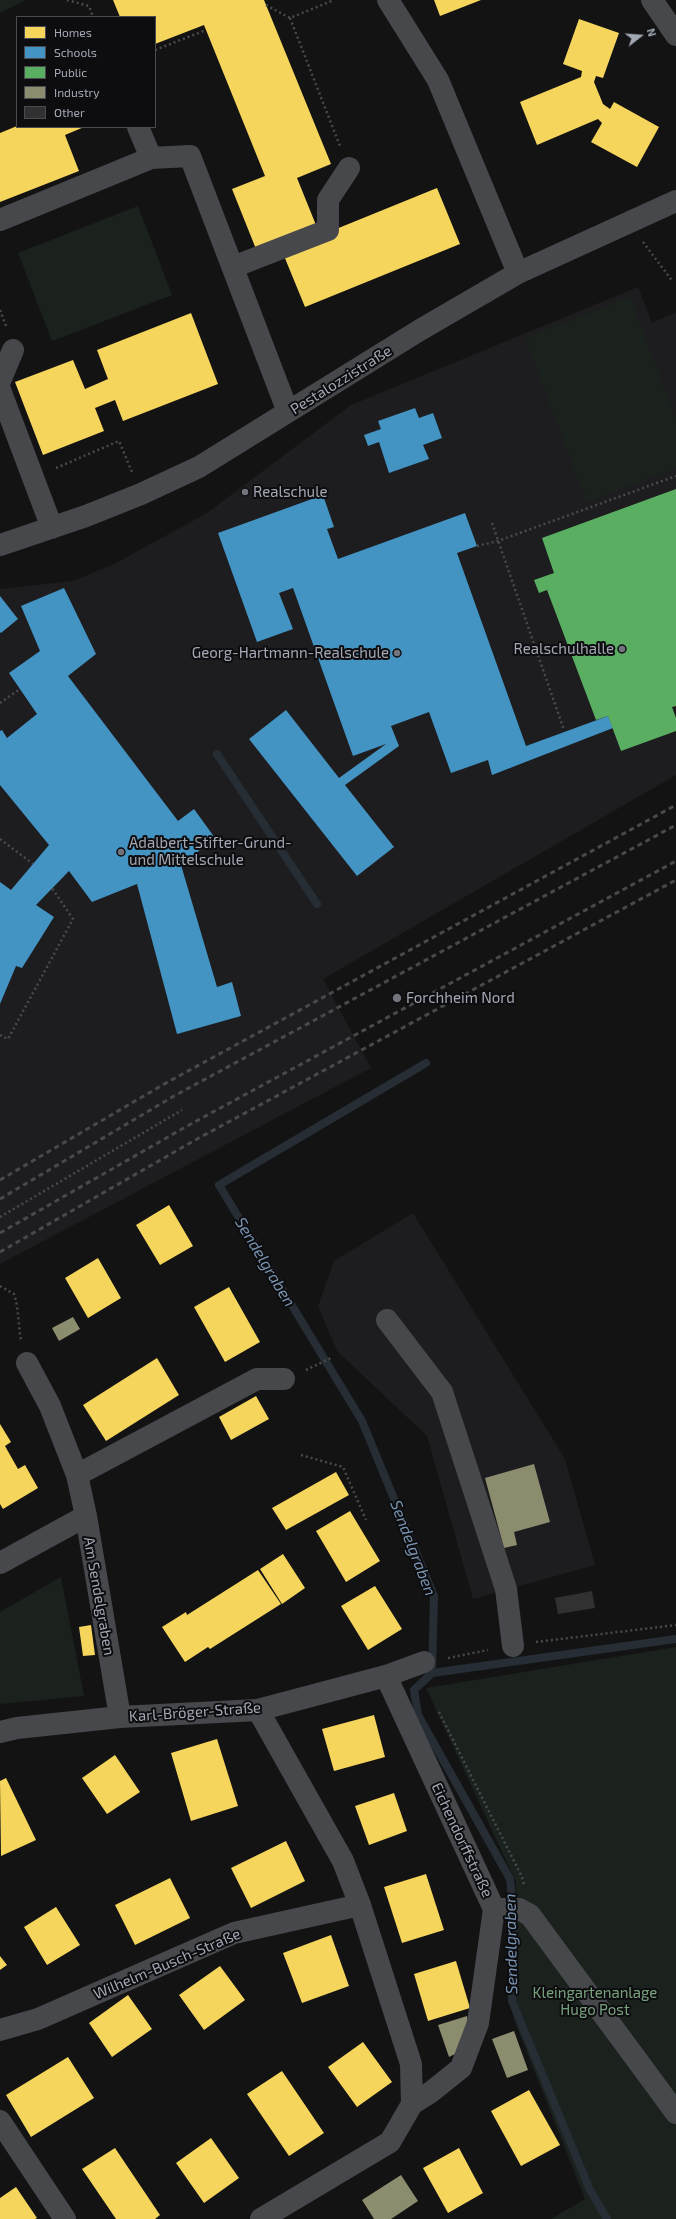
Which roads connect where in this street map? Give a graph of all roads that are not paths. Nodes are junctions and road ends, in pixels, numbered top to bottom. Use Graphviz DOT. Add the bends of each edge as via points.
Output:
graph roads {
  1 [pos="388,0"];
  2 [pos="652,0"];
  3 [pos="676,35"];
  4 [pos="138,128"];
  5 [pos="151,158"];
  6 [pos="349,168"];
  7 [pos="676,202"];
  8 [pos="0,220"];
  9 [pos="233,267"];
  10 [pos="518,273"];
  11 [pos="14,350"];
  12 [pos="0,381"];
  13 [pos="0,390"];
  14 [pos="288,412"];
  15 [pos="52,528"];
  16 [pos="0,544"];
  17 [pos="387,1320"];
  18 [pos="27,1363"];
  19 [pos="284,1379"];
  20 [pos="77,1474"];
  21 [pos="86,1516"];
  22 [pos="0,1563"];
  23 [pos="512,1646"];
  24 [pos="433,1660"];
  25 [pos="386,1676"];
  26 [pos="258,1710"];
  27 [pos="120,1717"];
  28 [pos="0,1732"];
  29 [pos="360,1905"];
  30 [pos="512,1910"];
  31 [pos="0,2030"];
  32 [pos="412,2104"];
  33 [pos="676,2113"];
  34 [pos="0,2121"];
  35 [pos="65,2219"];
  36 [pos="261,2219"];
  1 -- 10 [label="street" via="438,80"];
  2 -- 3 [label="street"];
  4 -- 5 [label="street"];
  5 -- 8 [label="street"];
  5 -- 9 [label="street" via="190,156"];
  6 -- 9 [label="street" via="328,200 328,230"];
  7 -- 10 [label="street, Pestalozzistraße"];
  9 -- 14 [label="street"];
  10 -- 14 [label="street, Pestalozzistraße"];
  11 -- 12 [label="street"];
  13 -- 15 [label="street"];
  14 -- 15 [label="street, Pestalozzistraße" via="199,467 141,494"];
  15 -- 16 [label="street, Pestalozzistraße"];
  17 -- 23 [label="street" via="442,1392 506,1589"];
  18 -- 20 [label="street, Am Sendelgraben" via="50,1406"];
  19 -- 20 [label="street" via="257,1379"];
  20 -- 21 [label="street, Am Sendelgraben"];
  21 -- 22 [label="street"];
  21 -- 27 [label="street, Am Sendelgraben"];
  24 -- 25 [label="street, Karl-Bröger-Straße"];
  25 -- 26 [label="street, Karl-Bröger-Straße"];
  25 -- 30 [label="street, Eichendorffstraße"];
  26 -- 27 [label="street, Karl-Bröger-Straße"];
  26 -- 29 [label="street" via="344,1862"];
  27 -- 28 [label="street, Karl-Bröger-Straße"];
  29 -- 31 [label="street, Wilhelm-Busch-Straße" via="234,1933 38,2019"];
  29 -- 32 [label="street" via="412,2064"];
  30 -- 32 [label="street, Eichendorffstraße" via="478,2022 461,2068"];
  30 -- 33 [label="street"];
  32 -- 36 [label="street, Eichendorffstraße" via="390,2142"];
  34 -- 35 [label="street"];
}
